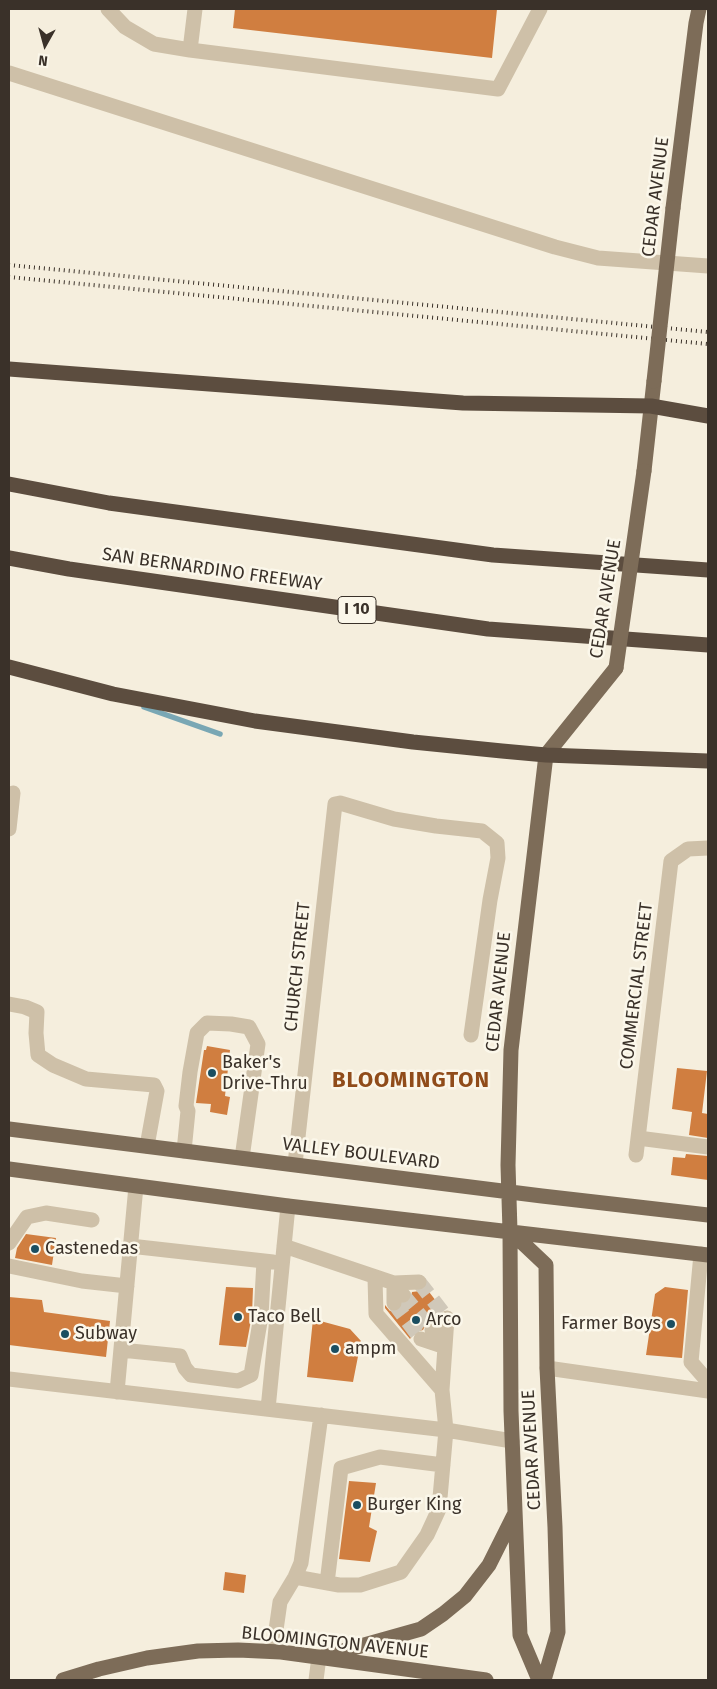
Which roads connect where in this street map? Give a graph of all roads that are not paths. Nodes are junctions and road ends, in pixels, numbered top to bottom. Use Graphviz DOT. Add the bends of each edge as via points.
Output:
graph roads {
  1 [pos="108,9"];
  2 [pos="195,9"];
  3 [pos="540,9"];
  4 [pos="699,9"];
  5 [pos="190,50"];
  6 [pos="9,73"];
  7 [pos="708,266"];
  8 [pos="9,369"];
  9 [pos="651,406"];
  10 [pos="708,416"];
  11 [pos="9,484"];
  12 [pos="9,558"];
  13 [pos="708,570"];
  14 [pos="708,645"];
  15 [pos="9,667"];
  16 [pos="546,755"];
  17 [pos="708,761"];
  18 [pos="13,793"];
  19 [pos="9,829"];
  20 [pos="708,848"];
  21 [pos="9,1004"];
  22 [pos="471,1036"];
  23 [pos="9,1129"];
  24 [pos="638,1138"];
  25 [pos="147,1146"];
  26 [pos="708,1147"];
  27 [pos="184,1150"];
  28 [pos="636,1155"];
  29 [pos="242,1158"];
  30 [pos="295,1164"];
  31 [pos="9,1169"];
  32 [pos="136,1186"];
  33 [pos="508,1192"];
  34 [pos="288,1206"];
  35 [pos="708,1215"];
  36 [pos="92,1220"];
  37 [pos="510,1232"];
  38 [pos="9,1243"];
  39 [pos="130,1246"];
  40 [pos="284,1246"];
  41 [pos="705,1254"];
  42 [pos="264,1261"];
  43 [pos="282,1263"];
  44 [pos="9,1266"];
  45 [pos="375,1278"];
  46 [pos="419,1282"];
  47 [pos="127,1286"];
  48 [pos="447,1318"];
  49 [pos="426,1335"];
  50 [pos="445,1347"];
  51 [pos="121,1350"];
  52 [pos="547,1368"];
  53 [pos="9,1379"];
  54 [pos="708,1379"];
  55 [pos="442,1390"];
  56 [pos="117,1392"];
  57 [pos="708,1392"];
  58 [pos="268,1409"];
  59 [pos="321,1415"];
  60 [pos="446,1430"];
  61 [pos="512,1441"];
  62 [pos="443,1464"];
  63 [pos="516,1511"];
  64 [pos="295,1578"];
  65 [pos="327,1583"];
  66 [pos="273,1652"];
  67 [pos="319,1657"];
  68 [pos="63,1680"];
  69 [pos="316,1680"];
  70 [pos="486,1680"];
  71 [pos="539,1680"];
  72 [pos="544,1680"];
  1 -- 5 [label="street" via="125,27 154,44"];
  2 -- 5 [label="street"];
  3 -- 5 [label="street" via="498,89"];
  4 -- 9 [label="main road, CEDAR AVENUE, bridge"];
  6 -- 7 [label="street" via="555,247 598,258"];
  8 -- 9 [label="highway" via="463,403"];
  9 -- 10 [label="highway"];
  9 -- 16 [label="main road, CEDAR AVENUE, bridge" via="616,668"];
  11 -- 13 [label="highway" via="109,502 493,555"];
  12 -- 14 [label="highway, SAN BERNARDINO FREEWAY / I 10" via="488,629"];
  15 -- 16 [label="highway" via="112,694 256,721 413,742"];
  16 -- 17 [label="highway"];
  16 -- 33 [label="main road, CEDAR AVENUE" via="510,1050"];
  18 -- 19 [label="street"];
  20 -- 24 [label="street, COMMERCIAL STREET" via="688,849 671,861"];
  21 -- 25 [label="street" via="37,1012 38,1055 53,1065 86,1079 154,1085 157,1091"];
  22 -- 30 [label="street, CHURCH STREET" via="498,858 496,843 482,831 394,819 335,804"];
  23 -- 25 [label="main road, VALLEY BOULEVARD"];
  24 -- 26 [label="street"];
  24 -- 28 [label="street, COMMERCIAL STREET"];
  25 -- 27 [label="main road, VALLEY BOULEVARD"];
  27 -- 29 [label="main road, VALLEY BOULEVARD"];
  27 -- 29 [label="street" via="186,1106 197,1033 207,1023 249,1027 258,1044"];
  29 -- 30 [label="main road, VALLEY BOULEVARD"];
  30 -- 33 [label="main road, VALLEY BOULEVARD"];
  31 -- 32 [label="main road"];
  32 -- 34 [label="main road"];
  32 -- 39 [label="street"];
  33 -- 35 [label="main road, VALLEY BOULEVARD"];
  33 -- 37 [label="main road, CEDAR AVENUE"];
  34 -- 37 [label="main road"];
  34 -- 40 [label="street"];
  36 -- 38 [label="street" via="46,1213 27,1217"];
  37 -- 41 [label="main road"];
  37 -- 52 [label="main road, CEDAR AVENUE" via="546,1265"];
  37 -- 61 [label="main road, CEDAR AVENUE"];
  39 -- 42 [label="street"];
  39 -- 47 [label="street"];
  40 -- 43 [label="street"];
  40 -- 45 [label="street"];
  41 -- 54 [label="street" via="691,1362"];
  42 -- 43 [label="street"];
  42 -- 51 [label="street" via="261,1316 251,1375 238,1381 191,1375 184,1368 180,1356"];
  43 -- 58 [label="street"];
  44 -- 47 [label="street" via="82,1281"];
  45 -- 46 [label="street" via="397,1294"];
  45 -- 55 [label="street" via="376,1314"];
  47 -- 51 [label="street"];
  48 -- 50 [label="street"];
  49 -- 50 [label="street"];
  50 -- 55 [label="street"];
  51 -- 56 [label="street"];
  52 -- 57 [label="street"];
  52 -- 72 [label="main road, CEDAR AVENUE" via="558,1632"];
  53 -- 56 [label="street"];
  55 -- 60 [label="street"];
  56 -- 58 [label="street"];
  58 -- 59 [label="street"];
  59 -- 60 [label="street"];
  59 -- 64 [label="street" via="301,1563"];
  60 -- 61 [label="street"];
  60 -- 62 [label="street"];
  61 -- 63 [label="main road, CEDAR AVENUE"];
  62 -- 65 [label="street" via="439,1509 427,1535 401,1572 360,1585"];
  62 -- 65 [label="street" via="380,1458 341,1468"];
  63 -- 67 [label="main road" via="489,1565 465,1596 443,1614 421,1629"];
  63 -- 71 [label="main road, CEDAR AVENUE" via="520,1635"];
  64 -- 65 [label="street"];
  64 -- 66 [label="street" via="280,1602"];
  66 -- 67 [label="main road, BLOOMINGTON AVENUE"];
  66 -- 68 [label="main road, BLOOMINGTON AVENUE" via="198,1651 99,1669"];
  67 -- 69 [label="street"];
  67 -- 70 [label="main road, BLOOMINGTON AVENUE"];
}
